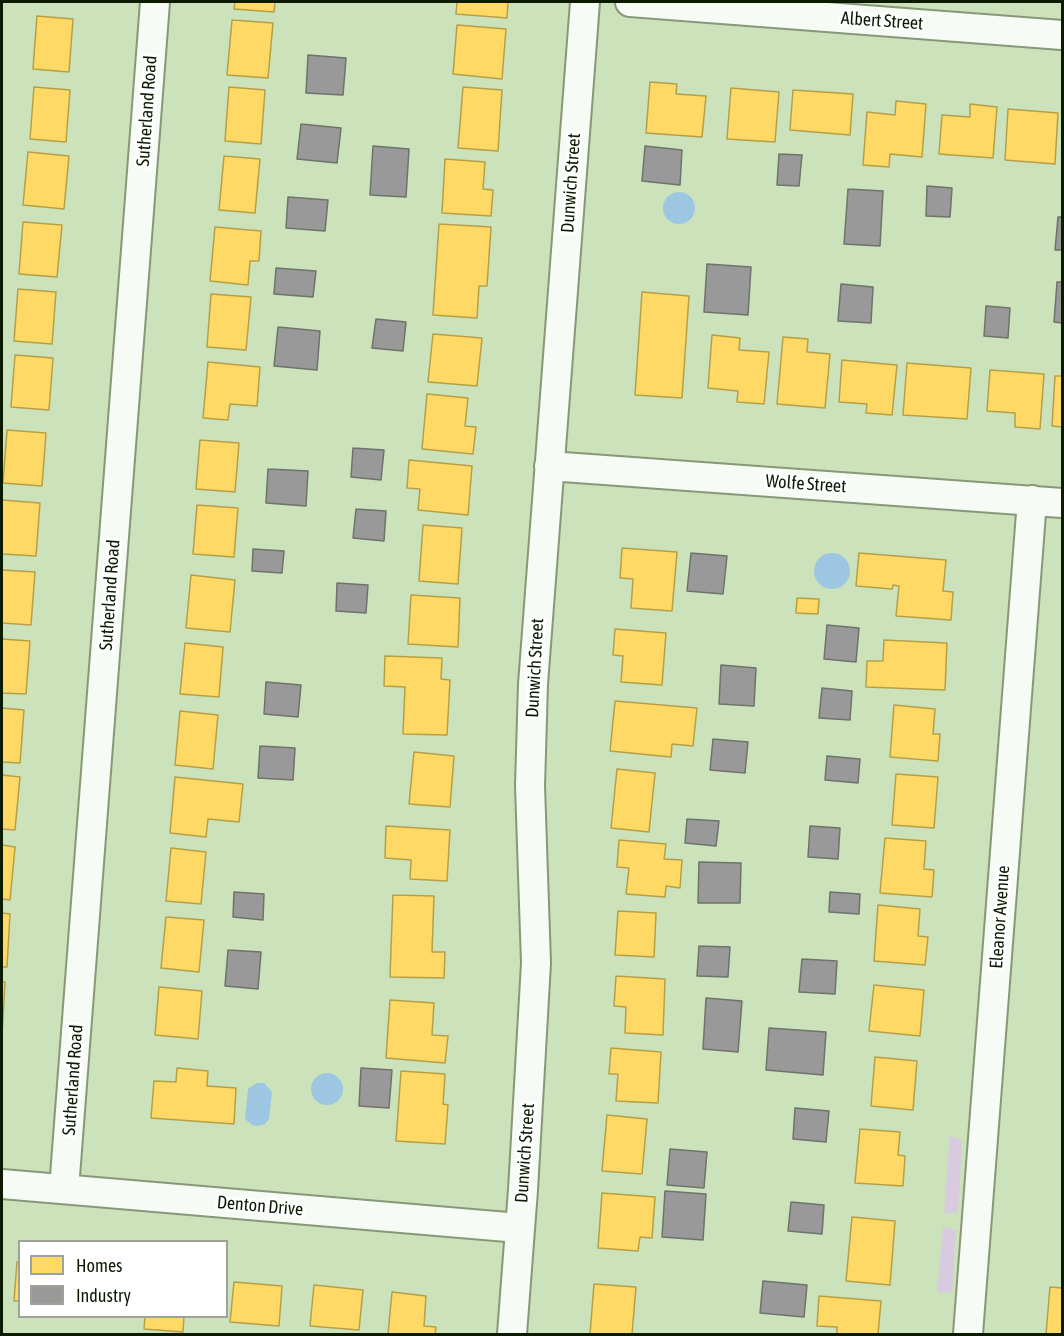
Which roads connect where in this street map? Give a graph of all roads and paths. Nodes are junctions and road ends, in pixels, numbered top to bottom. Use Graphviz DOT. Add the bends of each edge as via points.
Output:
graph roads {
  1 [pos="155,2"];
  2 [pos="585,2"];
  3 [pos="630,2"];
  4 [pos="1062,35"];
  5 [pos="549,466"];
  6 [pos="1032,500"];
  7 [pos="1062,503"];
  8 [pos="2,1184"];
  9 [pos="64,1189"];
  10 [pos="519,1228"];
  11 [pos="512,1335"];
  12 [pos="968,1335"];
  1 -- 9 [label="street, Sutherland Road"];
  2 -- 5 [label="street, Dunwich Street"];
  3 -- 4 [label="street, Albert Street"];
  5 -- 6 [label="street, Wolfe Street"];
  5 -- 10 [label="street, Dunwich Street" via="533,684 530,786 536,963"];
  6 -- 7 [label="street, Wolfe Street"];
  6 -- 12 [label="street, Eleanor Avenue"];
  8 -- 9 [label="street, Denton Drive"];
  9 -- 10 [label="street, Denton Drive"];
  10 -- 11 [label="street, Dunwich Street"];
}
